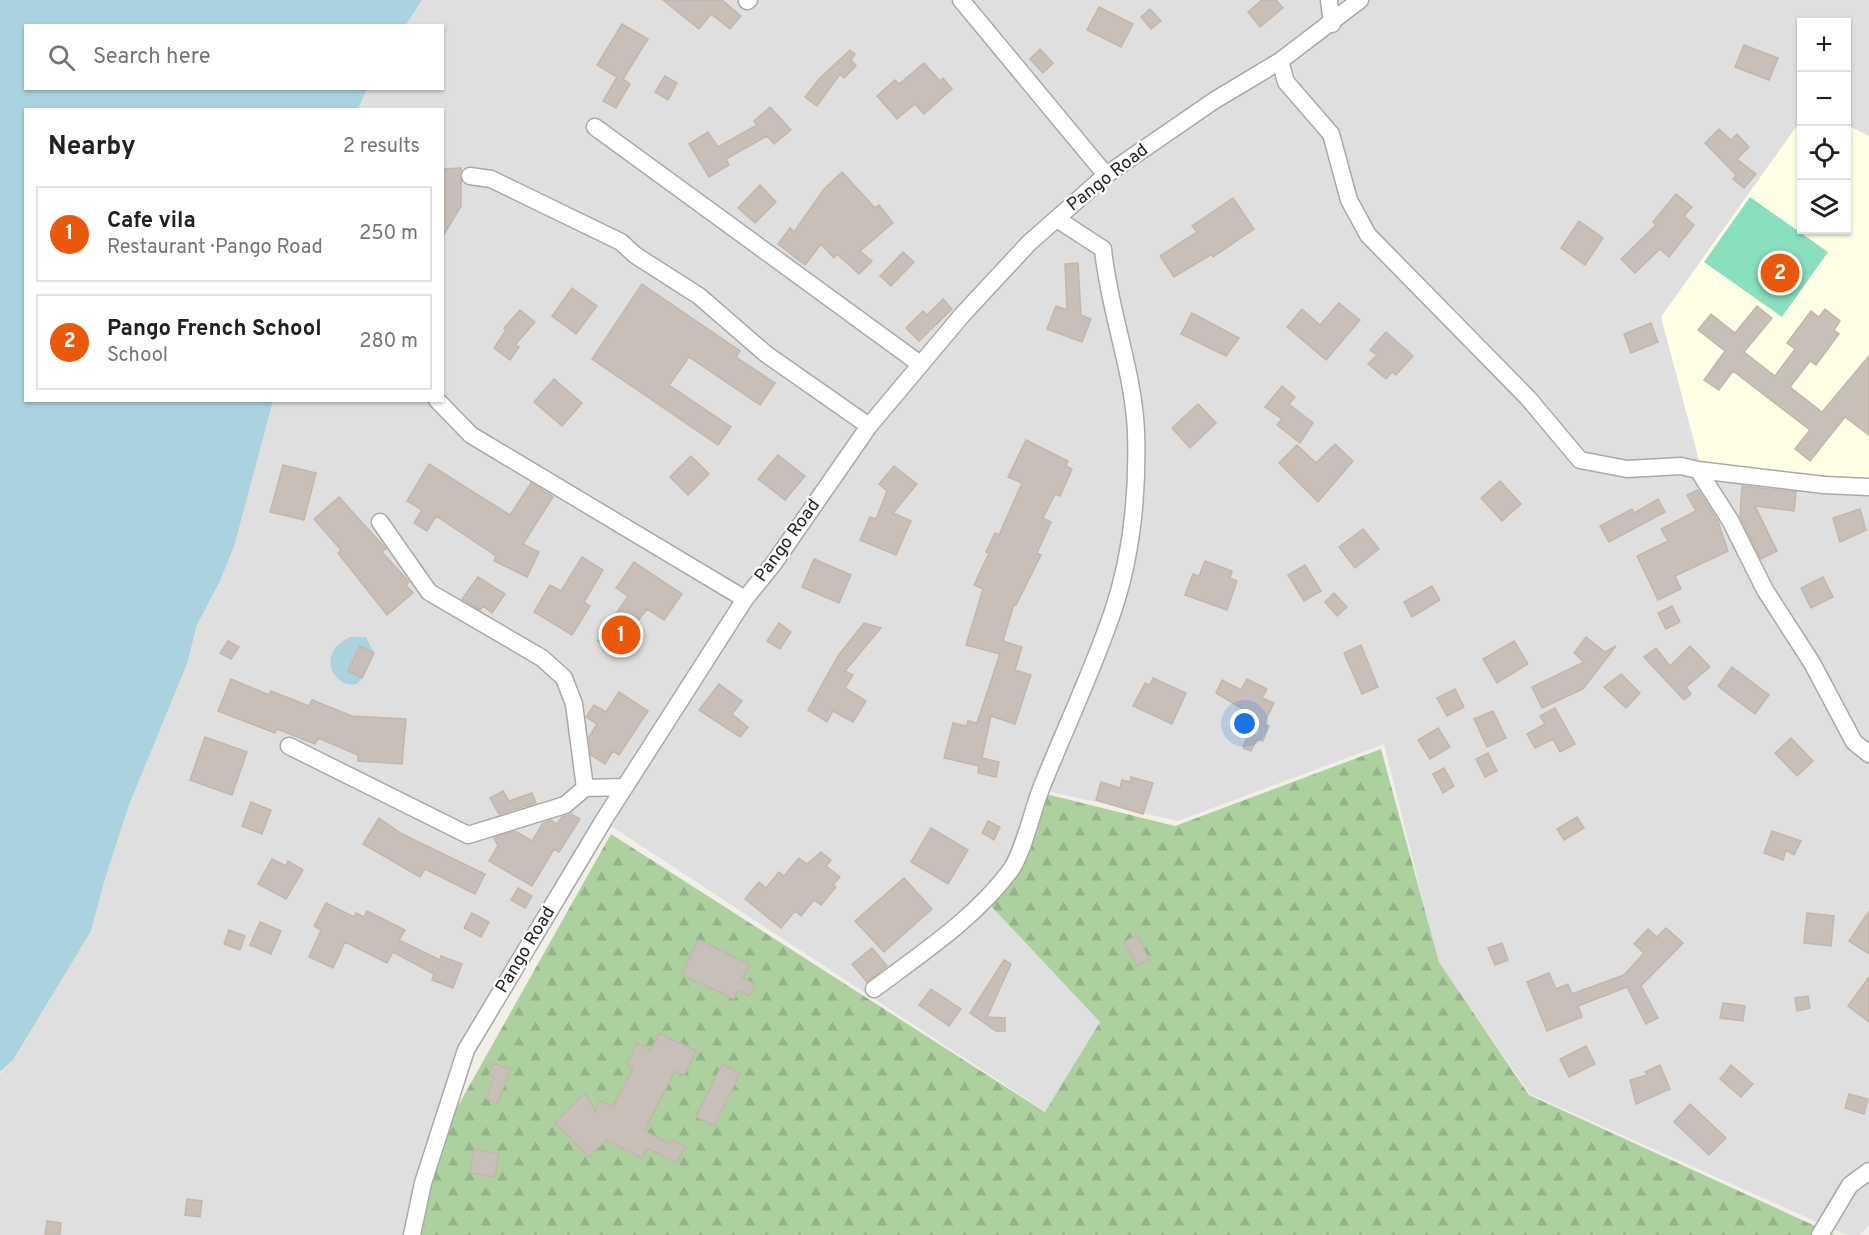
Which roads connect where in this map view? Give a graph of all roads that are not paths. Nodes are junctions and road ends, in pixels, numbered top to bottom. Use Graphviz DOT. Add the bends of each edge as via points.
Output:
graph roads {
  1 [pos="961,0"];
  2 [pos="1329,0"];
  3 [pos="1360,0"];
  4 [pos="1332,24"];
  5 [pos="1280,61"];
  6 [pos="595,127"];
  7 [pos="1106,175"];
  8 [pos="470,176"];
  9 [pos="1057,219"];
  10 [pos="920,364"];
  11 [pos="438,402"];
  12 [pos="869,426"];
  13 [pos="1698,470"];
  14 [pos="1869,487"];
  15 [pos="380,522"];
  16 [pos="745,599"];
  17 [pos="288,746"];
  18 [pos="1869,754"];
  19 [pos="625,787"];
  20 [pos="585,788"];
  21 [pos="874,989"];
  22 [pos="1869,1171"];
  23 [pos="412,1235"];
  24 [pos="1820,1235"];
  1 -- 7 [label="street"];
  2 -- 4 [label="street"];
  3 -- 4 [label="street, Pango Road"];
  4 -- 5 [label="street, Pango Road"];
  5 -- 7 [label="street, Pango Road"];
  5 -- 13 [label="street" via="1286,81 1331,134 1348,200 1368,235 1528,398 1580,460 1628,469 1682,466"];
  6 -- 10 [label="street"];
  7 -- 9 [label="street, Pango Road"];
  8 -- 12 [label="street" via="491,179 621,242 699,296 766,354"];
  9 -- 10 [label="street, Pango Road" via="1029,243"];
  9 -- 21 [label="street" via="1103,249 1132,387 1136,432 1134,510 1126,563 1112,614 1012,868 989,897 948,935"];
  10 -- 12 [label="street, Pango Road"];
  11 -- 16 [label="street" via="471,435"];
  12 -- 16 [label="street, Pango Road"];
  13 -- 14 [label="street"];
  13 -- 18 [label="street" via="1854,742"];
  15 -- 20 [label="street" via="429,592 542,658 564,678 574,704"];
  16 -- 19 [label="street, Pango Road"];
  17 -- 20 [label="street" via="468,835 565,805"];
  19 -- 20 [label="street"];
  19 -- 23 [label="street, Pango Road" via="466,1050 423,1183"];
  22 -- 24 [label="street" via="1850,1185"];
}
